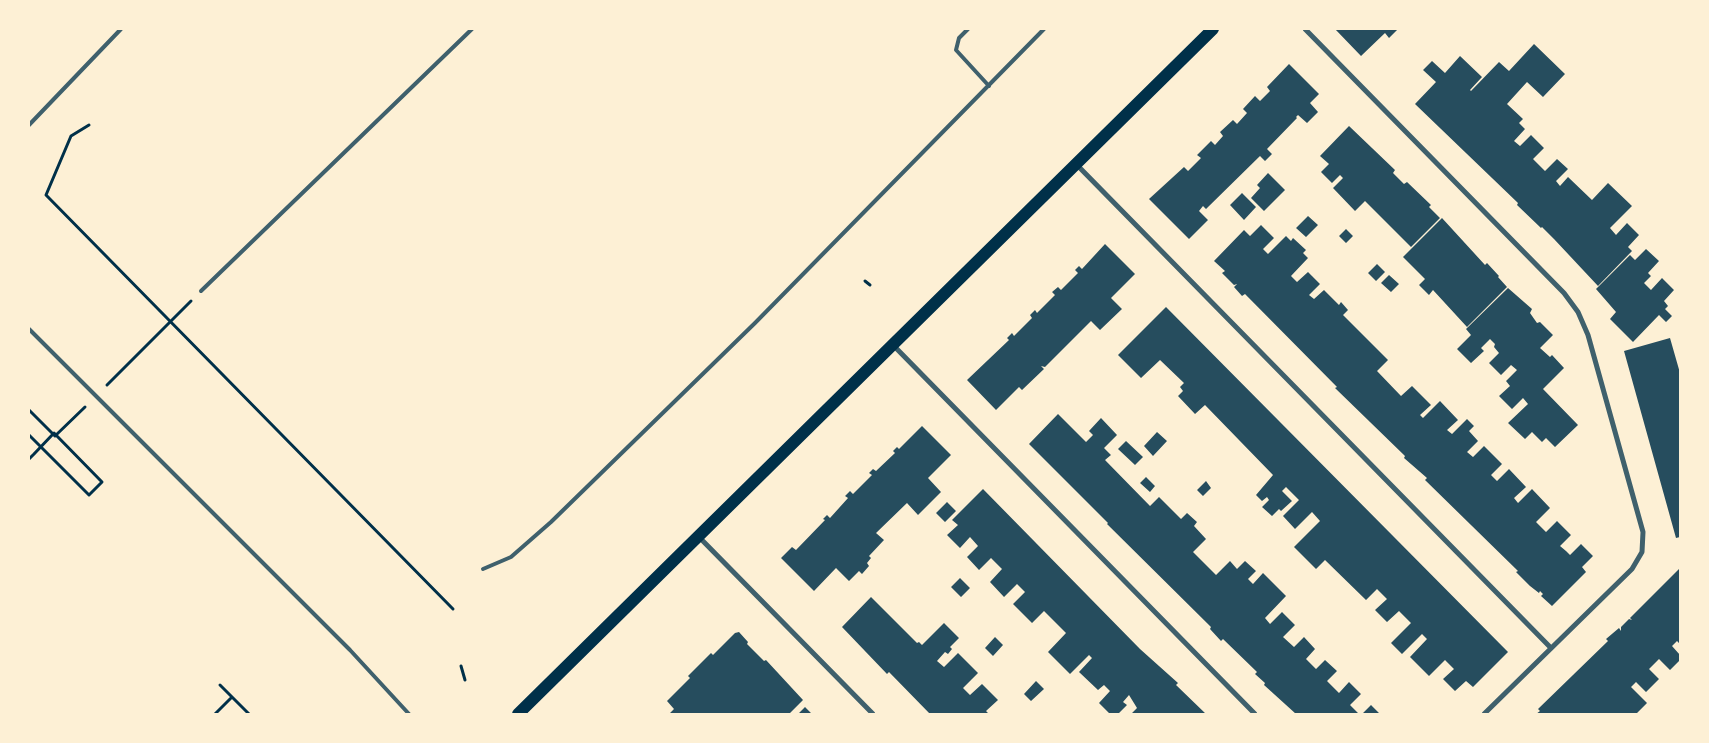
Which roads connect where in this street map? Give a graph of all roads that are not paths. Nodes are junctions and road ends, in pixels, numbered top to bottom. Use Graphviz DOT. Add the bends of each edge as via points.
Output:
graph roads {
  1 [pos="121,29"];
  2 [pos="472,29"];
  3 [pos="968,29"];
  4 [pos="1044,29"];
  5 [pos="1213,29"];
  6 [pos="1305,29"];
  7 [pos="990,86"];
  8 [pos="29,125"];
  9 [pos="1075,164"];
  10 [pos="201,291"];
  11 [pos="29,329"];
  12 [pos="893,344"];
  13 [pos="698,536"];
  14 [pos="483,568"];
  15 [pos="1552,648"];
  16 [pos="409,714"];
  17 [pos="518,714"];
  18 [pos="873,714"];
  19 [pos="1255,714"];
  20 [pos="1484,714"];
  1 -- 8 [label="lane"];
  2 -- 10 [label="lane"];
  3 -- 7 [label="lane" via="958,38 956,50"];
  4 -- 7 [label="lane"];
  5 -- 9 [label="main road"];
  6 -- 15 [label="street" via="1564,293 1585,327 1643,532 1642,552 1632,569"];
  7 -- 14 [label="lane" via="755,323 551,522 511,558"];
  9 -- 12 [label="main road"];
  9 -- 15 [label="street"];
  11 -- 16 [label="lane" via="343,643"];
  12 -- 13 [label="main road"];
  12 -- 19 [label="street"];
  13 -- 17 [label="main road"];
  13 -- 18 [label="street"];
  15 -- 20 [label="street"];
}
